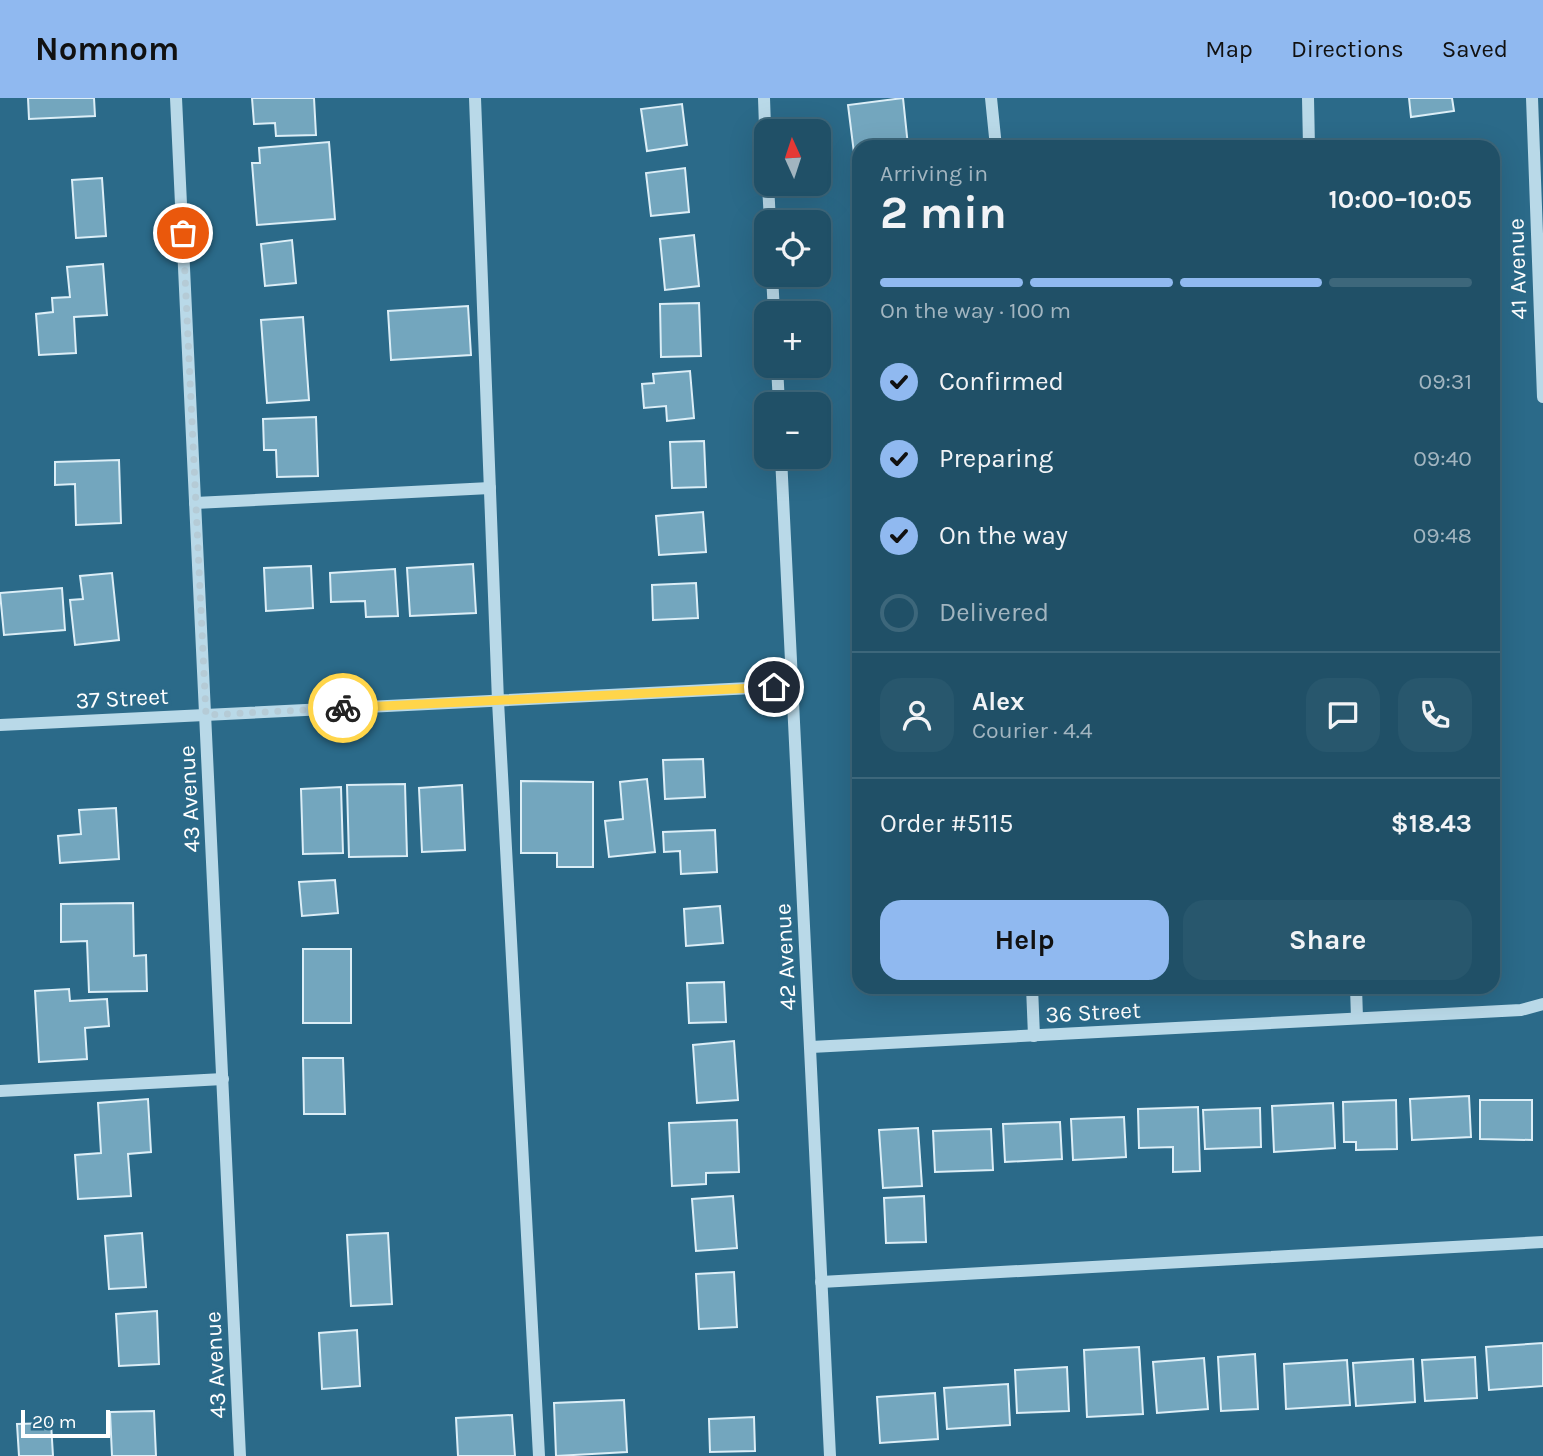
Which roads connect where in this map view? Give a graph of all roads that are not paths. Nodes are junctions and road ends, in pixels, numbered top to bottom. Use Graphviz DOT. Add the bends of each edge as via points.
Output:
graph roads {
  1 [pos="176,98"];
  2 [pos="475,98"];
  3 [pos="764,98"];
  4 [pos="991,98"];
  5 [pos="1308,98"];
  6 [pos="1532,98"];
  7 [pos="765,119"];
  8 [pos="995,140"];
  9 [pos="1309,140"];
  10 [pos="1543,397"];
  11 [pos="782,469"];
  12 [pos="489,488"];
  13 [pos="195,503"];
  14 [pos="792,686"];
  15 [pos="498,701"];
  16 [pos="206,715"];
  17 [pos="0,725"];
  18 [pos="1032,994"];
  19 [pos="1356,994"];
  20 [pos="1543,1004"];
  21 [pos="1357,1018"];
  22 [pos="1034,1036"];
  23 [pos="811,1047"];
  24 [pos="223,1079"];
  25 [pos="0,1091"];
  26 [pos="1543,1242"];
  27 [pos="821,1282"];
  28 [pos="240,1456"];
  29 [pos="539,1456"];
  30 [pos="830,1456"];
  1 -- 13 [label="street, 43 Avenue"];
  2 -- 12 [label="street"];
  3 -- 7 [label="street"];
  4 -- 8 [label="street"];
  5 -- 9 [label="street"];
  6 -- 10 [label="street, 41 Avenue"];
  11 -- 14 [label="street, 42 Avenue"];
  12 -- 13 [label="street"];
  12 -- 15 [label="street"];
  13 -- 16 [label="street, 43 Avenue"];
  14 -- 15 [label="street, 37 Street"];
  14 -- 23 [label="street, 42 Avenue"];
  15 -- 16 [label="street, 37 Street"];
  15 -- 29 [label="street"];
  16 -- 17 [label="street, 37 Street"];
  16 -- 24 [label="street, 43 Avenue"];
  18 -- 22 [label="street"];
  19 -- 21 [label="street"];
  20 -- 21 [label="street, 36 Street" via="1521,1010"];
  21 -- 22 [label="street, 36 Street"];
  22 -- 23 [label="street, 36 Street"];
  23 -- 27 [label="street, 42 Avenue"];
  24 -- 25 [label="street"];
  24 -- 28 [label="street, 43 Avenue"];
  26 -- 27 [label="street"];
  27 -- 30 [label="street, 42 Avenue"];
}
